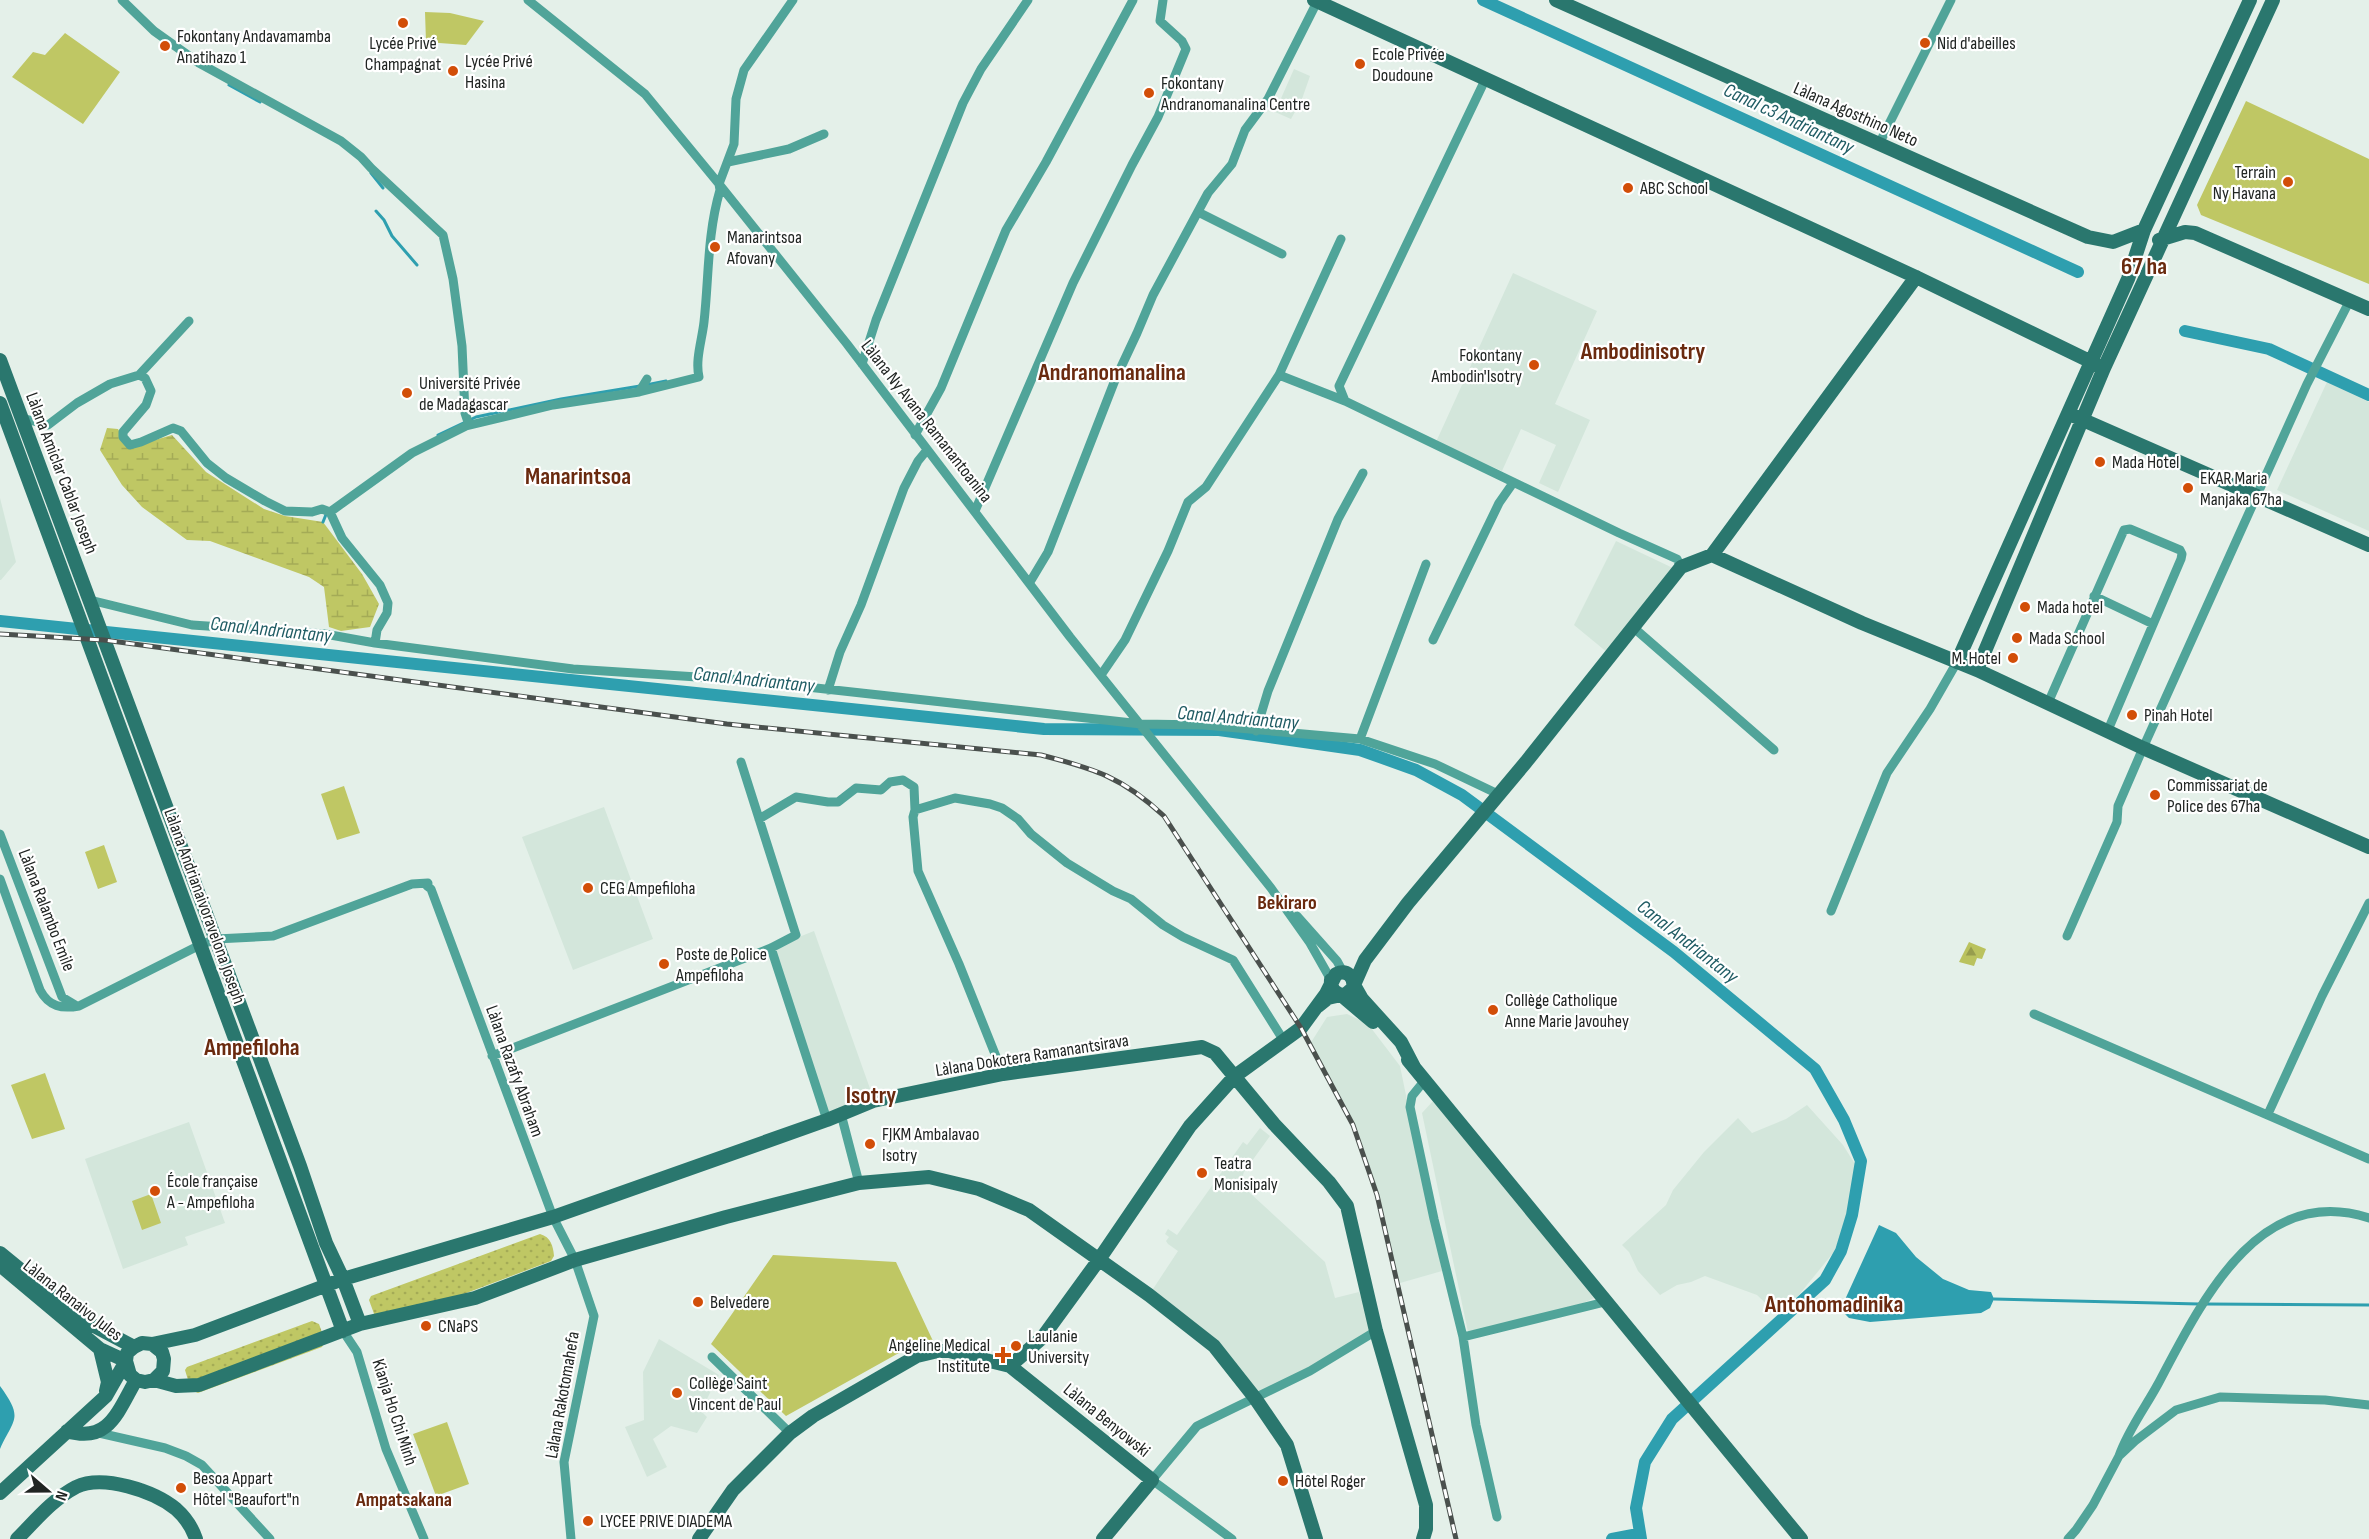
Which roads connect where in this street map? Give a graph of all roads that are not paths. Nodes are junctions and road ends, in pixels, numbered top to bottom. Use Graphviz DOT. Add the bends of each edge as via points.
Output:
graph roads {
  1 [pos="122,0"];
  2 [pos="528,0"];
  3 [pos="793,0"];
  4 [pos="1028,0"];
  5 [pos="1133,0"];
  6 [pos="1163,0"];
  7 [pos="1556,0"];
  8 [pos="1951,0"];
  9 [pos="2250,0"];
  10 [pos="2273,0"];
  11 [pos="1316,1"];
  12 [pos="1485,80"];
  13 [pos="824,134"];
  14 [pos="1879,144"];
  15 [pos="728,162"];
  16 [pos="719,184"];
  17 [pos="2180,200"];
  18 [pos="1198,212"];
  19 [pos="2144,230"];
  20 [pos="2195,233"];
  21 [pos="1341,239"];
  22 [pos="2162,239"];
  23 [pos="1282,254"];
  24 [pos="1916,277"];
  25 [pos="2349,302"];
  26 [pos="2369,309"];
  27 [pos="189,321"];
  28 [pos="0,360"];
  29 [pos="2091,361"];
  30 [pos="862,364"];
  31 [pos="2104,368"];
  32 [pos="140,375"];
  33 [pos="1279,375"];
  34 [pos="647,379"];
  35 [pos="639,392"];
  36 [pos="1345,401"];
  37 [pos="0,403"];
  38 [pos="2067,413"];
  39 [pos="22,418"];
  40 [pos="2082,419"];
  41 [pos="469,425"];
  42 [pos="915,435"];
  43 [pos="927,450"];
  44 [pos="1364,473"];
  45 [pos="1513,483"];
  46 [pos="2256,496"];
  47 [pos="326,511"];
  48 [pos="975,511"];
  49 [pos="2369,545"];
  50 [pos="1712,555"];
  51 [pos="1426,564"];
  52 [pos="1681,567"];
  53 [pos="1030,582"];
  54 [pos="2094,596"];
  55 [pos="90,600"];
  56 [pos="2153,624"];
  57 [pos="1634,628"];
  58 [pos="88,640"];
  59 [pos="104,640"];
  60 [pos="1432,640"];
  61 [pos="375,643"];
  62 [pos="1957,662"];
  63 [pos="1977,670"];
  64 [pos="1101,675"];
  65 [pos="828,690"];
  66 [pos="2048,703"];
  67 [pos="1141,724"];
  68 [pos="2108,730"];
  69 [pos="1256,731"];
  70 [pos="1360,739"];
  71 [pos="2143,748"];
  72 [pos="1774,750"];
  73 [pos="741,762"];
  74 [pos="1498,794"];
  75 [pos="915,810"];
  76 [pos="759,819"];
  77 [pos="0,834"];
  78 [pos="2369,847"];
  79 [pos="0,879"];
  80 [pos="1271,888"];
  81 [pos="2369,903"];
  82 [pos="1831,911"];
  83 [pos="2067,936"];
  84 [pos="216,939"];
  85 [pos="200,945"];
  86 [pos="771,948"];
  87 [pos="1365,960"];
  88 [pos="1343,972"];
  89 [pos="1331,980"];
  90 [pos="1354,985"];
  91 [pos="1341,995"];
  92 [pos="79,1006"];
  93 [pos="1318,1006"];
  94 [pos="2034,1014"];
  95 [pos="1284,1041"];
  96 [pos="492,1056"];
  97 [pos="1414,1067"];
  98 [pos="1003,1074"];
  99 [pos="1235,1076"];
  100 [pos="1425,1080"];
  101 [pos="841,1114"];
  102 [pos="2268,1114"];
  103 [pos="827,1120"];
  104 [pos="2369,1158"];
  105 [pos="859,1183"];
  106 [pos="553,1217"];
  107 [pos="2369,1218"];
  108 [pos="0,1253"];
  109 [pos="575,1260"];
  110 [pos="1098,1261"];
  111 [pos="0,1266"];
  112 [pos="350,1278"];
  113 [pos="325,1286"];
  114 [pos="1605,1302"];
  115 [pos="360,1324"];
  116 [pos="343,1331"];
  117 [pos="1376,1331"];
  118 [pos="1462,1337"];
  119 [pos="152,1344"];
  120 [pos="134,1347"];
  121 [pos="100,1349"];
  122 [pos="712,1357"];
  123 [pos="126,1361"];
  124 [pos="1010,1366"];
  125 [pos="136,1380"];
  126 [pos="154,1380"];
  127 [pos="106,1396"];
  128 [pos="1255,1398"];
  129 [pos="2369,1405"];
  130 [pos="112,1422"];
  131 [pos="67,1431"];
  132 [pos="99,1433"];
  133 [pos="790,1433"];
  134 [pos="124,1438"];
  135 [pos="2119,1456"];
  136 [pos="1152,1480"];
  137 [pos="0,1493"];
  138 [pos="1497,1517"];
  139 [pos="192,1536"];
  140 [pos="17,1539"];
  141 [pos="270,1539"];
  142 [pos="424,1539"];
  143 [pos="571,1539"];
  144 [pos="699,1539"];
  145 [pos="1103,1539"];
  146 [pos="1232,1539"];
  147 [pos="1316,1539"];
  148 [pos="1423,1539"];
  149 [pos="1801,1539"];
  150 [pos="2068,1539"];
  1 -- 41 [label="street" via="154,32 199,63 341,141 443,235 453,279"];
  2 -- 16 [label="street, Làlana Ny Avana Ramanantoanina" via="645,94"];
  3 -- 15 [label="street" via="744,70"];
  4 -- 30 [label="street" via="963,103 880,309"];
  5 -- 42 [label="street" via="1006,230 941,388"];
  6 -- 48 [label="street" via="1160,21 1186,49 1158,117 1073,283"];
  7 -- 14 [label="street, Làlana Agosthino Neto"];
  8 -- 14 [label="street"];
  9 -- 19 [label="street"];
  10 -- 17 [label="street"];
  11 -- 12 [label="street"];
  11 -- 18 [label="street" via="1268,99 1245,130 1232,164"];
  12 -- 24 [label="street"];
  12 -- 36 [label="street" via="1339,386"];
  13 -- 15 [label="street" via="789,149"];
  14 -- 19 [label="street, Làlana Agosthino Neto" via="2088,237 2113,242"];
  15 -- 16 [label="street"];
  16 -- 30 [label="street, Làlana Ny Avana Ramanantoanina"];
  16 -- 35 [label="street" via="710,232 699,377"];
  17 -- 20 [label="street" via="2180,211"];
  17 -- 22 [label="street"];
  18 -- 23 [label="street"];
  18 -- 53 [label="street" via="1153,295 1048,552"];
  19 -- 22 [label="street" via="2152,243"];
  19 -- 29 [label="street" via="2128,279"];
  20 -- 22 [label="street"];
  20 -- 25 [label="street"];
  21 -- 33 [label="street"];
  22 -- 31 [label="street"];
  24 -- 29 [label="street"];
  24 -- 50 [label="street"];
  25 -- 26 [label="street"];
  25 -- 46 [label="street" via="2320,355"];
  27 -- 32 [label="street"];
  28 -- 39 [label="street, Làlana Amiclar Cablar Joseph"];
  29 -- 31 [label="street"];
  29 -- 38 [label="street"];
  30 -- 42 [label="street, Làlana Ny Avana Ramanantoanina"];
  31 -- 40 [label="street"];
  32 -- 39 [label="street" via="110,384 48,425"];
  32 -- 47 [label="street" via="151,391 146,405 123,432 127,443 141,442 173,428 181,431 207,463 265,501 285,511"];
  33 -- 36 [label="street"];
  33 -- 64 [label="street" via="1206,487 1188,502 1125,640"];
  34 -- 35 [label="street"];
  35 -- 41 [label="street" via="554,400"];
  36 -- 45 [label="street"];
  37 -- 58 [label="street, Làlana Amiclar Cablar Joseph"];
  38 -- 40 [label="street"];
  38 -- 62 [label="street"];
  39 -- 55 [label="street, Làlana Amiclar Cablar Joseph"];
  40 -- 46 [label="street"];
  40 -- 63 [label="street"];
  41 -- 47 [label="street" via="412,453"];
  42 -- 43 [label="street, Làlana Ny Avana Ramanantoanina"];
  43 -- 48 [label="street, Làlana Ny Avana Ramanantoanina"];
  43 -- 65 [label="street" via="904,488"];
  44 -- 69 [label="street" via="1334,530 1268,691"];
  45 -- 52 [label="street" via="1677,559"];
  45 -- 60 [label="street" via="1499,503"];
  46 -- 49 [label="street"];
  46 -- 71 [label="street"];
  47 -- 61 [label="street" via="380,585 388,603"];
  48 -- 53 [label="street, Làlana Ny Avana Ramanantoanina"];
  50 -- 52 [label="street"];
  50 -- 62 [label="street"];
  51 -- 70 [label="street"];
  52 -- 57 [label="street"];
  53 -- 64 [label="street, Làlana Ny Avana Ramanantoanina"];
  54 -- 56 [label="street"];
  54 -- 56 [label="street" via="2126,529 2180,550 2181,560"];
  54 -- 66 [label="street"];
  55 -- 59 [label="street, Làlana Amiclar Cablar Joseph"];
  55 -- 61 [label="street" via="192,625 305,632"];
  56 -- 68 [label="street"];
  57 -- 72 [label="street"];
  57 -- 74 [label="street"];
  58 -- 85 [label="street, Làlana Andrianaivoravelona Joseph"];
  59 -- 84 [label="street, Làlana Andrianaivoravelona Joseph"];
  61 -- 65 [label="street" via="573,669 744,680"];
  62 -- 63 [label="street"];
  62 -- 82 [label="street" via="1887,773"];
  63 -- 66 [label="street"];
  64 -- 67 [label="street, Làlana Ny Avana Ramanantoanina"];
  65 -- 67 [label="street"];
  66 -- 68 [label="street"];
  67 -- 69 [label="street"];
  67 -- 80 [label="street, Làlana Ny Avana Ramanantoanina"];
  68 -- 71 [label="street"];
  69 -- 70 [label="street"];
  70 -- 74 [label="street" via="1435,764"];
  71 -- 78 [label="street"];
  71 -- 83 [label="street" via="2118,806 2117,822"];
  73 -- 76 [label="street"];
  74 -- 87 [label="street"];
  75 -- 76 [label="street" via="914,787 903,780 881,790 856,788 838,802 796,797"];
  75 -- 95 [label="street" via="955,798 1002,808 1067,863 1131,899 1183,937 1233,960"];
  75 -- 98 [label="street" via="918,871"];
  76 -- 86 [label="street" via="796,935"];
  77 -- 92 [label="street, Làlana Ralambo Emile" via="62,997"];
  79 -- 92 [label="street" via="45,1000 67,1008"];
  80 -- 88 [label="street"];
  80 -- 89 [label="street"];
  81 -- 102 [label="street"];
  84 -- 85 [label="street"];
  84 -- 96 [label="street, Làlana Razafy Abraham" via="273,936 412,884 428,883"];
  84 -- 112 [label="street, Làlana Andrianaivoravelona Joseph" via="327,1243"];
  85 -- 92 [label="street"];
  85 -- 113 [label="street, Làlana Andrianaivoravelona Joseph"];
  86 -- 96 [label="street"];
  86 -- 103 [label="street"];
  87 -- 88 [label="street"];
  87 -- 90 [label="street"];
  88 -- 89 [label="street"];
  88 -- 90 [label="street" via="1350,975"];
  89 -- 91 [label="street" via="1334,991"];
  89 -- 93 [label="street"];
  90 -- 91 [label="street"];
  90 -- 97 [label="street" via="1401,1042"];
  91 -- 93 [label="street"];
  91 -- 97 [label="street" via="1377,1026"];
  93 -- 95 [label="street" via="1301,1028"];
  94 -- 102 [label="street"];
  95 -- 99 [label="street"];
  96 -- 106 [label="street, Làlana Razafy Abraham"];
  97 -- 100 [label="street"];
  98 -- 99 [label="street, Làlana Dokotera Ramanantsirava" via="1202,1047 1215,1053"];
  98 -- 101 [label="street, Làlana Dokotera Ramanantsirava" via="873,1101"];
  99 -- 110 [label="street" via="1190,1126"];
  99 -- 117 [label="street, Làlana Dokotera Ramanantsirava" via="1347,1206"];
  100 -- 114 [label="street"];
  100 -- 118 [label="street" via="1412,1096 1410,1107"];
  101 -- 103 [label="street, Làlana Dokotera Ramanantsirava"];
  101 -- 105 [label="street"];
  102 -- 104 [label="street"];
  103 -- 106 [label="street, Làlana Dokotera Ramanantsirava"];
  105 -- 109 [label="street"];
  105 -- 110 [label="street" via="928,1177 979,1189 1029,1210"];
  106 -- 109 [label="street, Làlana Razafy Abraham"];
  106 -- 112 [label="street, Làlana Dokotera Ramanantsirava"];
  107 -- 135 [label="street" via="2318,1210 2278,1223 2257,1237 2226,1271 2192,1322"];
  108 -- 120 [label="street, Làlana Ranaivo Jules" via="81,1319"];
  109 -- 115 [label="street" via="475,1298"];
  109 -- 143 [label="street, Làlana Rakotomahefa" via="594,1316 564,1462"];
  110 -- 124 [label="street" via="1042,1338"];
  110 -- 128 [label="street" via="1209,1342"];
  111 -- 121 [label="street, Làlana Ranaivo Jules"];
  112 -- 113 [label="street"];
  112 -- 115 [label="street"];
  113 -- 116 [label="street, Kianja Ho Chi Minh"];
  113 -- 119 [label="street" via="195,1335"];
  114 -- 118 [label="street"];
  114 -- 149 [label="street"];
  115 -- 116 [label="street"];
  116 -- 126 [label="street" via="199,1385 176,1386"];
  116 -- 142 [label="street, Kianja Ho Chi Minh" via="357,1352 386,1449"];
  117 -- 128 [label="street" via="1310,1371"];
  117 -- 148 [label="street, Làlana Dokotera Ramanantsirava" via="1426,1505"];
  118 -- 138 [label="street" via="1476,1425"];
  119 -- 120 [label="street"];
  119 -- 126 [label="street" via="164,1359 163,1371"];
  120 -- 123 [label="street" via="127,1353"];
  121 -- 123 [label="street, Làlana Ranaivo Jules"];
  121 -- 127 [label="street" via="108,1382"];
  122 -- 133 [label="street"];
  123 -- 125 [label="street"];
  123 -- 127 [label="street"];
  124 -- 133 [label="street" via="949,1351 917,1356"];
  124 -- 136 [label="street, Làlana Benyowski"];
  125 -- 126 [label="street"];
  125 -- 130 [label="street"];
  127 -- 131 [label="street"];
  128 -- 136 [label="street" via="1197,1426"];
  128 -- 147 [label="street" via="1287,1445"];
  129 -- 135 [label="street" via="2220,1397 2176,1410"];
  130 -- 132 [label="street"];
  130 -- 134 [label="street"];
  131 -- 132 [label="street" via="78,1435"];
  131 -- 137 [label="street"];
  132 -- 134 [label="street"];
  133 -- 144 [label="street" via="733,1490"];
  134 -- 141 [label="street" via="186,1456 202,1465"];
  135 -- 150 [label="street" via="2093,1505"];
  136 -- 145 [label="street"];
  136 -- 146 [label="street"];
  139 -- 140 [label="street" via="185,1518 160,1499 105,1481 77,1486 58,1498"];
}
